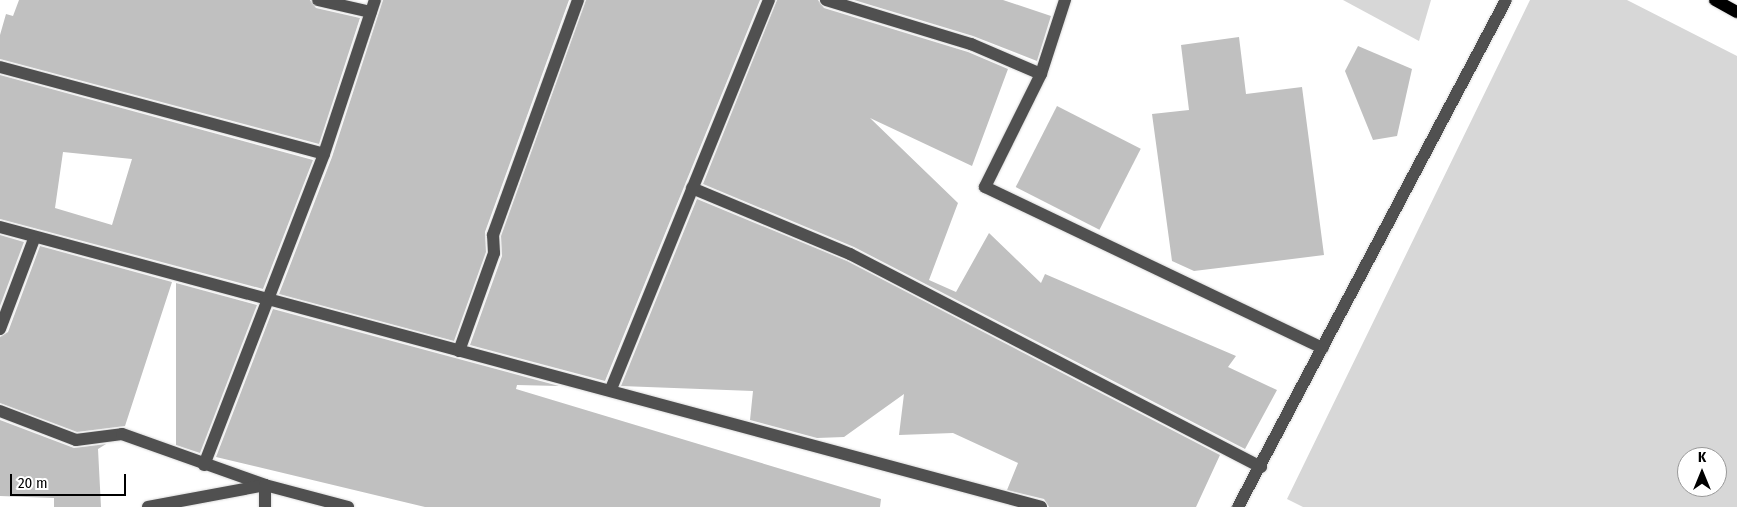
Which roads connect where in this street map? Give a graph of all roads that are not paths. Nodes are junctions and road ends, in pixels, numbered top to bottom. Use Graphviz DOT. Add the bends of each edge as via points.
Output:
graph roads {
  1 [pos="318,0"];
  2 [pos="578,0"];
  3 [pos="769,0"];
  4 [pos="826,0"];
  5 [pos="1065,0"];
  6 [pos="1506,0"];
  7 [pos="1715,0"];
  8 [pos="373,6"];
  9 [pos="1737,12"];
  10 [pos="0,67"];
  11 [pos="1041,74"];
  12 [pos="324,154"];
  13 [pos="692,188"];
  14 [pos="0,227"];
  15 [pos="34,239"];
  16 [pos="267,299"];
  17 [pos="0,329"];
  18 [pos="1323,348"];
  19 [pos="459,351"];
  20 [pos="611,389"];
  21 [pos="0,411"];
  22 [pos="204,465"];
  23 [pos="1261,467"];
  24 [pos="265,485"];
  25 [pos="148,507"];
  26 [pos="265,507"];
  27 [pos="348,507"];
  28 [pos="1041,507"];
  29 [pos="1238,507"];
  1 -- 8 [label="street"];
  2 -- 19 [label="street" via="493,235 494,253"];
  3 -- 13 [label="street"];
  4 -- 11 [label="street" via="971,44"];
  5 -- 11 [label="street"];
  6 -- 18 [label="street"];
  7 -- 9 [label="main road"];
  8 -- 12 [label="street"];
  10 -- 12 [label="street"];
  11 -- 18 [label="street" via="985,187"];
  12 -- 16 [label="street"];
  13 -- 20 [label="street"];
  13 -- 23 [label="street" via="850,254"];
  14 -- 15 [label="street"];
  15 -- 16 [label="street"];
  15 -- 17 [label="street"];
  16 -- 19 [label="street"];
  16 -- 22 [label="street"];
  18 -- 23 [label="street"];
  19 -- 20 [label="street"];
  20 -- 28 [label="street"];
  21 -- 22 [label="street" via="76,440 122,434"];
  22 -- 24 [label="street"];
  23 -- 29 [label="street"];
  24 -- 25 [label="street"];
  24 -- 26 [label="street"];
  24 -- 27 [label="street"];
}
